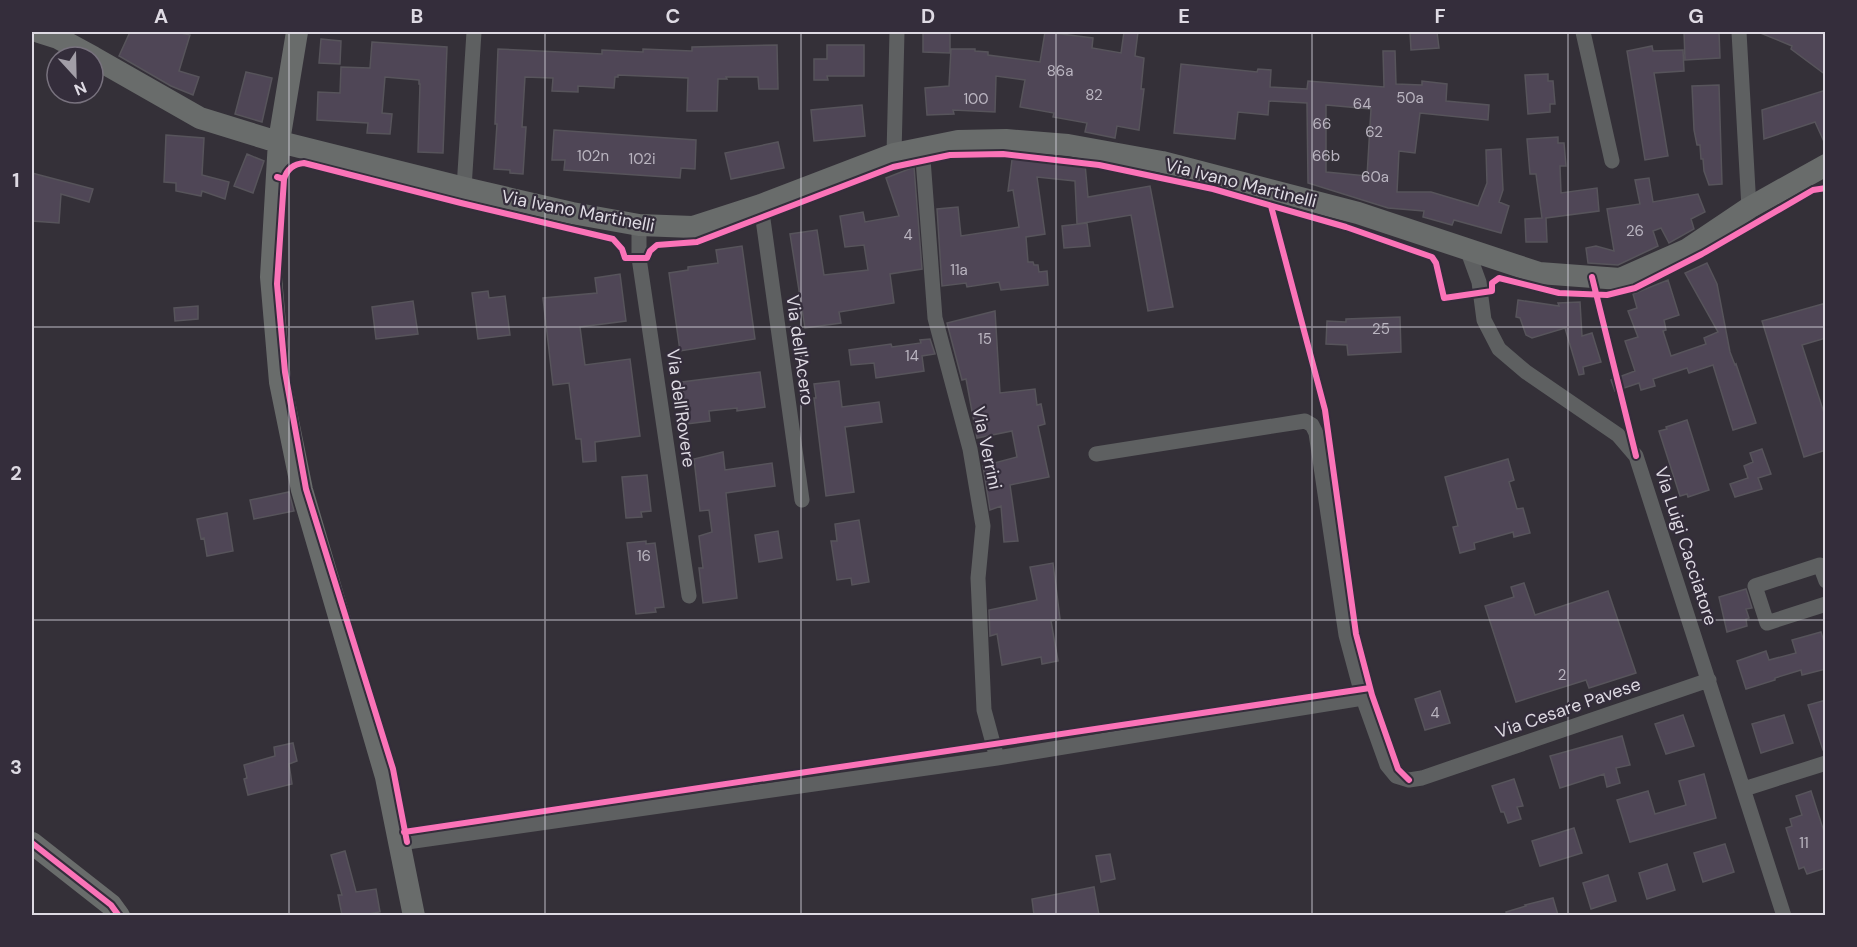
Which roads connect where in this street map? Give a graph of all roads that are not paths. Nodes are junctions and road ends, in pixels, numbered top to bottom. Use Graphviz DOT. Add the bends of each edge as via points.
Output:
graph roads {
  1 [pos="39,32"];
  2 [pos="297,32"];
  3 [pos="474,32"];
  4 [pos="897,32"];
  5 [pos="1583,32"];
  6 [pos="1739,32"];
  7 [pos="71,45"];
  8 [pos="105,64"];
  9 [pos="279,141"];
  10 [pos="922,146"];
  11 [pos="894,153"];
  12 [pos="1612,161"];
  13 [pos="1826,165"];
  14 [pos="1826,173"];
  15 [pos="1787,186"];
  16 [pos="464,188"];
  17 [pos="761,205"];
  18 [pos="1749,208"];
  19 [pos="639,225"];
  20 [pos="1467,249"];
  21 [pos="1096,454"];
  22 [pos="802,500"];
  23 [pos="1826,581"];
  24 [pos="689,596"];
  25 [pos="1826,604"];
  26 [pos="1709,680"];
  27 [pos="1363,698"];
  28 [pos="997,758"];
  29 [pos="1826,763"];
  30 [pos="1744,789"];
  31 [pos="32,843"];
  32 [pos="400,843"];
  33 [pos="119,915"];
  34 [pos="414,915"];
  35 [pos="1784,915"];
  1 -- 7 [label="street, Via Ivano Martinelli"];
  2 -- 9 [label="street"];
  3 -- 16 [label="street"];
  4 -- 11 [label="street"];
  5 -- 12 [label="street"];
  6 -- 18 [label="street"];
  8 -- 9 [label="street, Via Ivano Martinelli" via="200,118"];
  9 -- 16 [label="street, Via Ivano Martinelli"];
  9 -- 32 [label="street" via="271,277 280,382 302,490 386,777"];
  10 -- 11 [label="street, Via Ivano Martinelli"];
  10 -- 20 [label="street, Via Ivano Martinelli" via="1006,140 1068,145 1150,160 1358,213"];
  10 -- 28 [label="street, Via Verrini" via="935,318 970,449 983,526 978,578 984,710"];
  11 -- 17 [label="street, Via Ivano Martinelli"];
  13 -- 15 [label="street, Via Ivano Martinelli"];
  14 -- 15 [label="street, Via Ivano Martinelli"];
  15 -- 18 [label="street, Via Ivano Martinelli"];
  16 -- 19 [label="street, Via Ivano Martinelli"];
  17 -- 19 [label="street, Via Ivano Martinelli" via="693,227"];
  17 -- 22 [label="street, Via dell'Acero"];
  18 -- 20 [label="street, Via Ivano Martinelli" via="1688,249 1620,279 1539,273"];
  19 -- 24 [label="street, Via dell'Rovere" via="639,258"];
  20 -- 26 [label="street, Via Luigi Cacciatore" via="1479,282 1484,320 1499,349 1618,435 1636,456"];
  21 -- 27 [label="street, Via Cesare Pavese" via="1305,421 1312,425 1346,634"];
  23 -- 25 [label="street" via="1820,565 1755,586 1767,623"];
  26 -- 27 [label="street, Via Cesare Pavese" via="1409,780 1396,776 1387,765"];
  26 -- 30 [label="street, Via Luigi Cacciatore"];
  27 -- 28 [label="street"];
  28 -- 32 [label="street"];
  29 -- 30 [label="street"];
  30 -- 35 [label="street, Via Luigi Cacciatore"];
  31 -- 33 [label="street" via="111,904"];
  32 -- 34 [label="street"];
}
